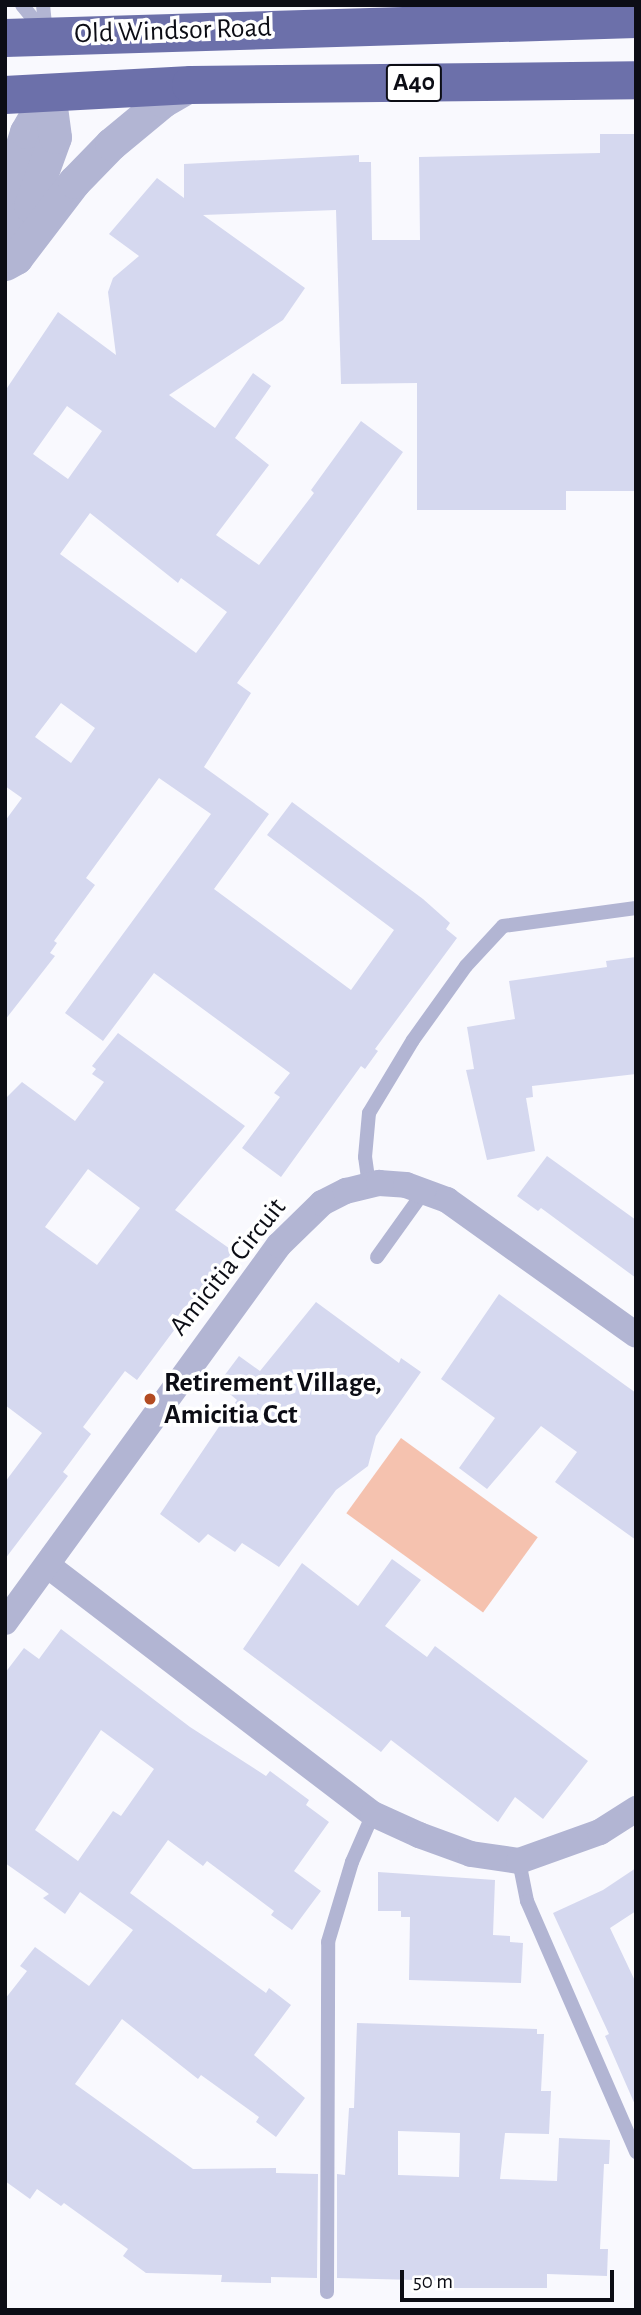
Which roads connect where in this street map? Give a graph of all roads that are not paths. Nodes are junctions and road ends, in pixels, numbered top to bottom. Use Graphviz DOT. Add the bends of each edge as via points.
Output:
graph roads {
  1 [pos="22,5"];
  2 [pos="636,19"];
  3 [pos="45,20"];
  4 [pos="5,38"];
  5 [pos="636,80"];
  6 [pos="191,85"];
  7 [pos="49,92"];
  8 [pos="5,95"];
  9 [pos="5,199"];
  10 [pos="5,244"];
  11 [pos="5,264"];
  12 [pos="636,908"];
  13 [pos="369,1185"];
  14 [pos="425,1189"];
  15 [pos="377,1257"];
  16 [pos="636,1335"];
  17 [pos="47,1565"];
  18 [pos="5,1622"];
  19 [pos="636,1809"];
  20 [pos="373,1814"];
  21 [pos="519,1861"];
  22 [pos="636,2152"];
  23 [pos="327,2292"];
  1 -- 3 [label="lane"];
  2 -- 3 [label="highway, Old Windsor Road / A40"];
  3 -- 4 [label="highway, Old Windsor Road / A40"];
  3 -- 7 [label="highway"];
  5 -- 6 [label="highway, Old Windsor Road / A40"];
  6 -- 7 [label="highway, Old Windsor Road / A40"];
  6 -- 11 [label="street" via="163,101 111,144 74,182 16,258"];
  7 -- 8 [label="highway, Old Windsor Road / A40"];
  7 -- 9 [label="street" via="26,132"];
  7 -- 10 [label="street" via="55,137 30,206"];
  12 -- 13 [label="lane" via="503,926 466,966 369,1113 365,1157"];
  13 -- 14 [label="street, Amicitia Circuit"];
  13 -- 17 [label="street, Amicitia Circuit" via="322,1203 279,1245"];
  14 -- 15 [label="lane"];
  14 -- 16 [label="street, Amicitia Circuit" via="477,1220"];
  17 -- 18 [label="street, Amicitia Circuit"];
  17 -- 20 [label="street"];
  19 -- 21 [label="street" via="600,1832"];
  20 -- 21 [label="street" via="471,1854"];
  20 -- 23 [label="lane" via="352,1862 328,1942"];
  21 -- 22 [label="lane" via="527,1901"];
}
